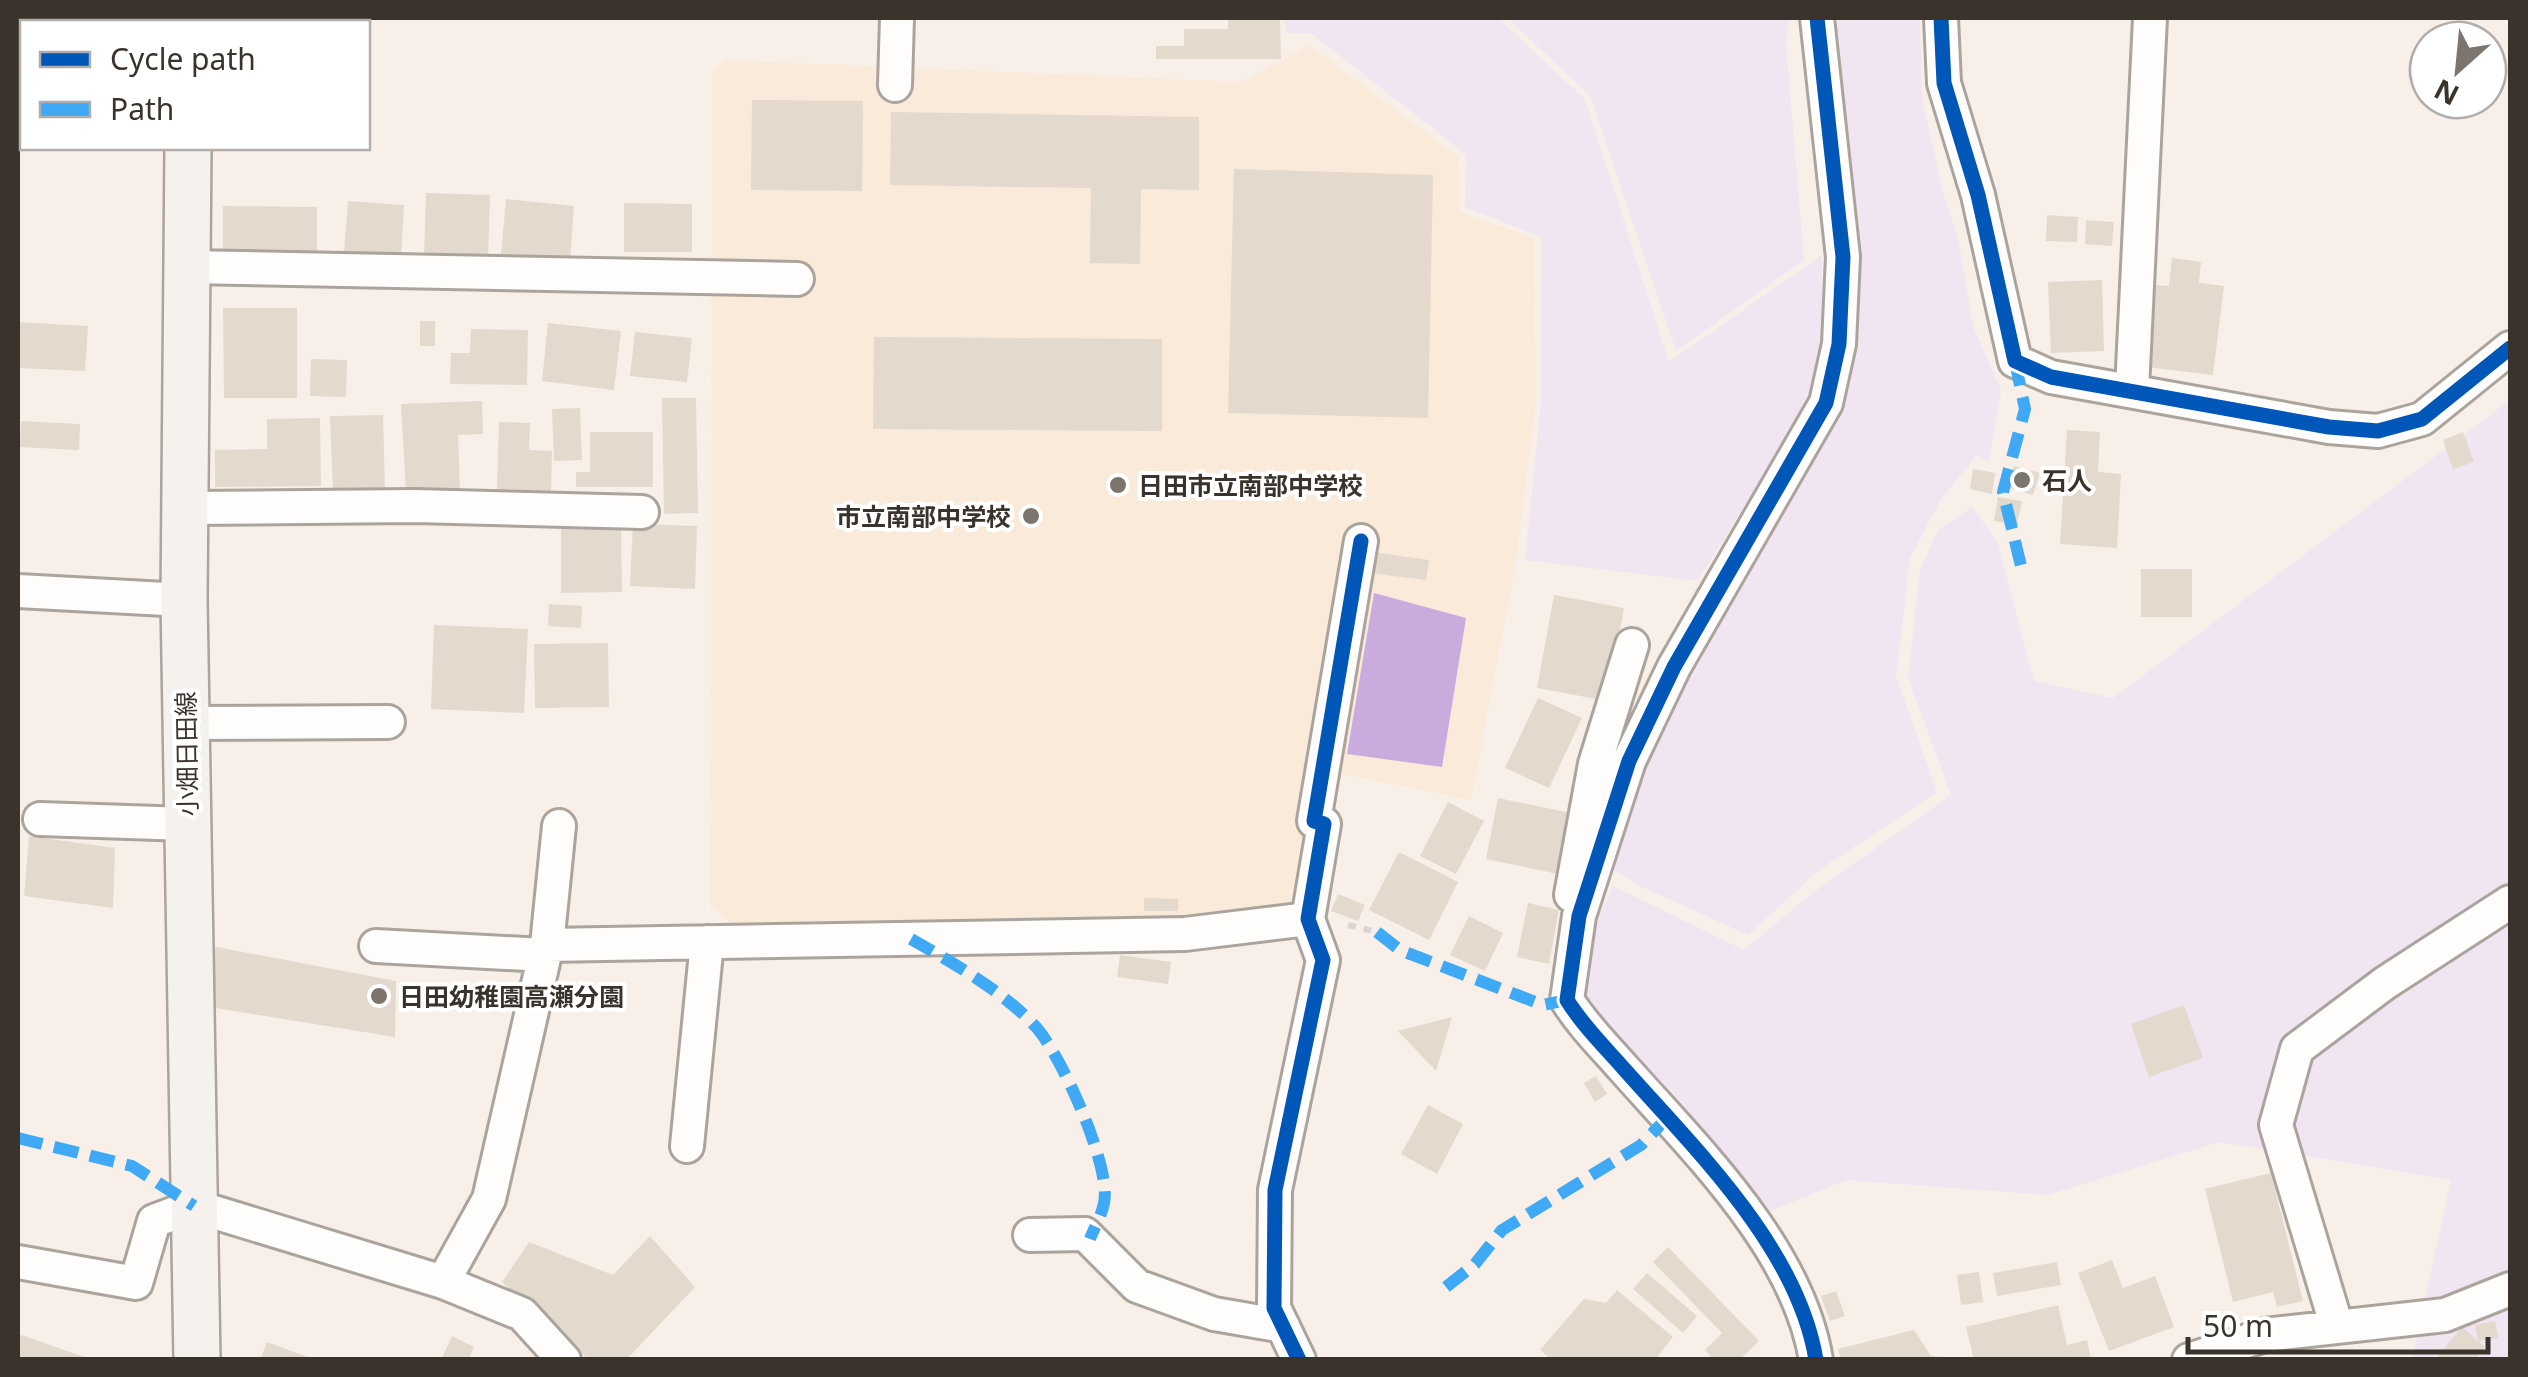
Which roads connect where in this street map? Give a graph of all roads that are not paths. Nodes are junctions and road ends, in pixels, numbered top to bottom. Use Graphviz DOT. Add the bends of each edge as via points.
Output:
graph roads {
  1 [pos="897,18"];
  2 [pos="1817,18"];
  3 [pos="1941,18"];
  4 [pos="2150,18"];
  5 [pos="895,84"];
  6 [pos="188,150"];
  7 [pos="188,266"];
  8 [pos="796,278"];
  9 [pos="2510,348"];
  10 [pos="2132,389"];
  11 [pos="186,508"];
  12 [pos="642,512"];
  13 [pos="1361,541"];
  14 [pos="18,591"];
  15 [pos="184,600"];
  16 [pos="1632,646"];
  17 [pos="185,722"];
  18 [pos="388,722"];
  19 [pos="40,820"];
  20 [pos="187,824"];
  21 [pos="559,826"];
  22 [pos="2510,902"];
  23 [pos="1579,916"];
  24 [pos="1308,919"];
  25 [pos="707,942"];
  26 [pos="376,946"];
  27 [pos="545,950"];
  28 [pos="687,1146"];
  29 [pos="194,1206"];
  30 [pos="1030,1235"];
  31 [pos="18,1262"];
  32 [pos="443,1282"];
  33 [pos="2510,1289"];
  34 [pos="1283,1326"];
  35 [pos="2337,1327"];
  36 [pos="197,1360"];
  37 [pos="564,1360"];
  38 [pos="1299,1360"];
  39 [pos="1816,1360"];
  40 [pos="2189,1360"];
  1 -- 5 [label="street"];
  2 -- 23 [label="street" via="1843,257 1839,344 1826,403 1674,667 1629,761"];
  3 -- 10 [label="street" via="1944,83 2015,361 2051,377"];
  4 -- 10 [label="street"];
  6 -- 7 [label="main road, 小畑日田線"];
  7 -- 8 [label="street"];
  7 -- 11 [label="main road, 小畑日田線"];
  9 -- 10 [label="street" via="2422,419 2378,431"];
  11 -- 12 [label="street"];
  11 -- 15 [label="main road, 小畑日田線"];
  13 -- 24 [label="street" via="1314,821 1324,824"];
  14 -- 15 [label="street"];
  15 -- 17 [label="main road, 小畑日田線"];
  16 -- 23 [label="street" via="1595,764 1570,888"];
  17 -- 18 [label="street"];
  17 -- 20 [label="main road, 小畑日田線"];
  19 -- 20 [label="street"];
  20 -- 29 [label="main road, 小畑日田線"];
  21 -- 27 [label="street"];
  22 -- 35 [label="street" via="2298,1049 2276,1125"];
  23 -- 39 [label="street" via="1566,1000 1724,1184 1780,1260 1812,1334"];
  24 -- 25 [label="street" via="1185,934"];
  24 -- 34 [label="street" via="1322,960 1274,1190 1274,1308"];
  25 -- 27 [label="street"];
  25 -- 28 [label="street"];
  26 -- 27 [label="street"];
  27 -- 32 [label="street" via="489,1199"];
  29 -- 31 [label="street" via="154,1220 136,1283"];
  29 -- 32 [label="street"];
  29 -- 36 [label="main road, 小畑日田線"];
  30 -- 34 [label="street" via="1085,1234 1137,1286 1214,1314"];
  32 -- 37 [label="street" via="522,1314"];
  33 -- 35 [label="street" via="2445,1315"];
  34 -- 38 [label="street"];
  35 -- 40 [label="street" via="2265,1335"];
}
